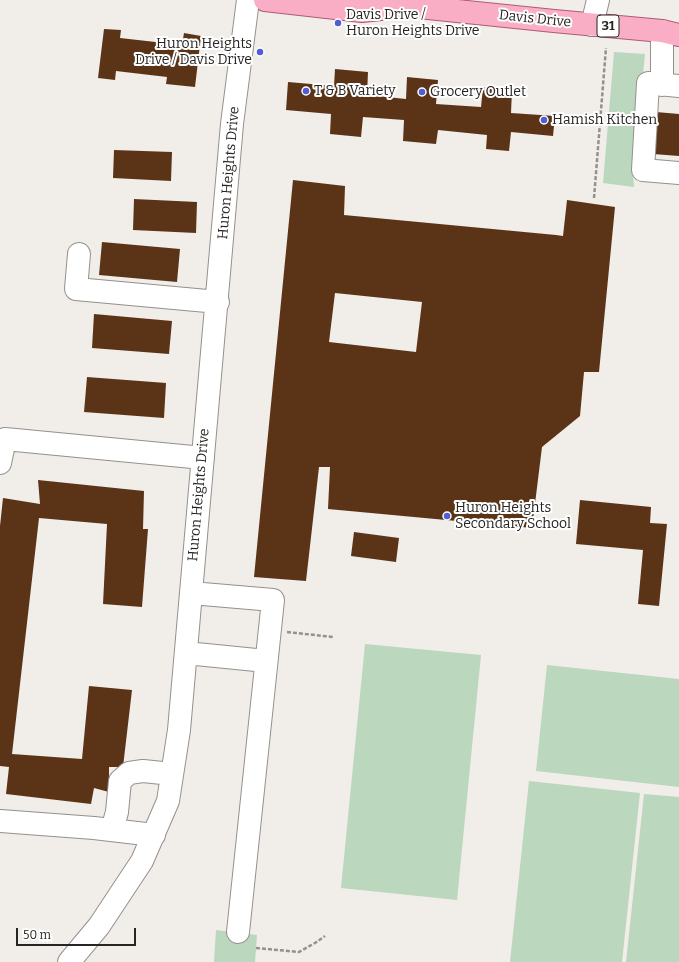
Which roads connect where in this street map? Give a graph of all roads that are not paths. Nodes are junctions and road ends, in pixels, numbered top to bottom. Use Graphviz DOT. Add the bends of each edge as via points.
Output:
graph roads {
  1 [pos="248,0"];
  2 [pos="265,0"];
  3 [pos="598,0"];
  4 [pos="403,3"];
  5 [pos="592,24"];
  6 [pos="673,32"];
  7 [pos="671,85"];
  8 [pos="679,173"];
  9 [pos="79,254"];
  10 [pos="218,302"];
  11 [pos="203,458"];
  12 [pos="0,463"];
  13 [pos="191,593"];
  14 [pos="186,653"];
  15 [pos="266,661"];
  16 [pos="172,774"];
  17 [pos="0,821"];
  18 [pos="112,830"];
  19 [pos="154,835"];
  20 [pos="238,932"];
  21 [pos="69,962"];
  1 -- 10 [label="street, Huron Heights Drive" via="232,124"];
  2 -- 4 [label="main road, Davis Drive / 31" via="362,12"];
  3 -- 5 [label="street"];
  4 -- 5 [label="main road, Davis Drive / 31"];
  5 -- 6 [label="main road, Davis Drive / 31"];
  6 -- 7 [label="street"];
  7 -- 8 [label="street" via="648,83 643,170"];
  9 -- 10 [label="street" via="76,289"];
  10 -- 11 [label="street, Huron Heights Drive"];
  11 -- 12 [label="street" via="5,439"];
  11 -- 13 [label="street, Huron Heights Drive"];
  13 -- 14 [label="street, Huron Heights Drive"];
  13 -- 15 [label="street" via="273,600"];
  14 -- 15 [label="street"];
  14 -- 16 [label="street, Huron Heights Drive"];
  15 -- 20 [label="street"];
  16 -- 18 [label="street" via="142,771 129,773 120,781 117,812"];
  16 -- 19 [label="street, Huron Heights Drive" via="168,801"];
  17 -- 18 [label="street"];
  18 -- 19 [label="street"];
  19 -- 21 [label="street, Huron Heights Drive" via="142,861 99,926"];
}
